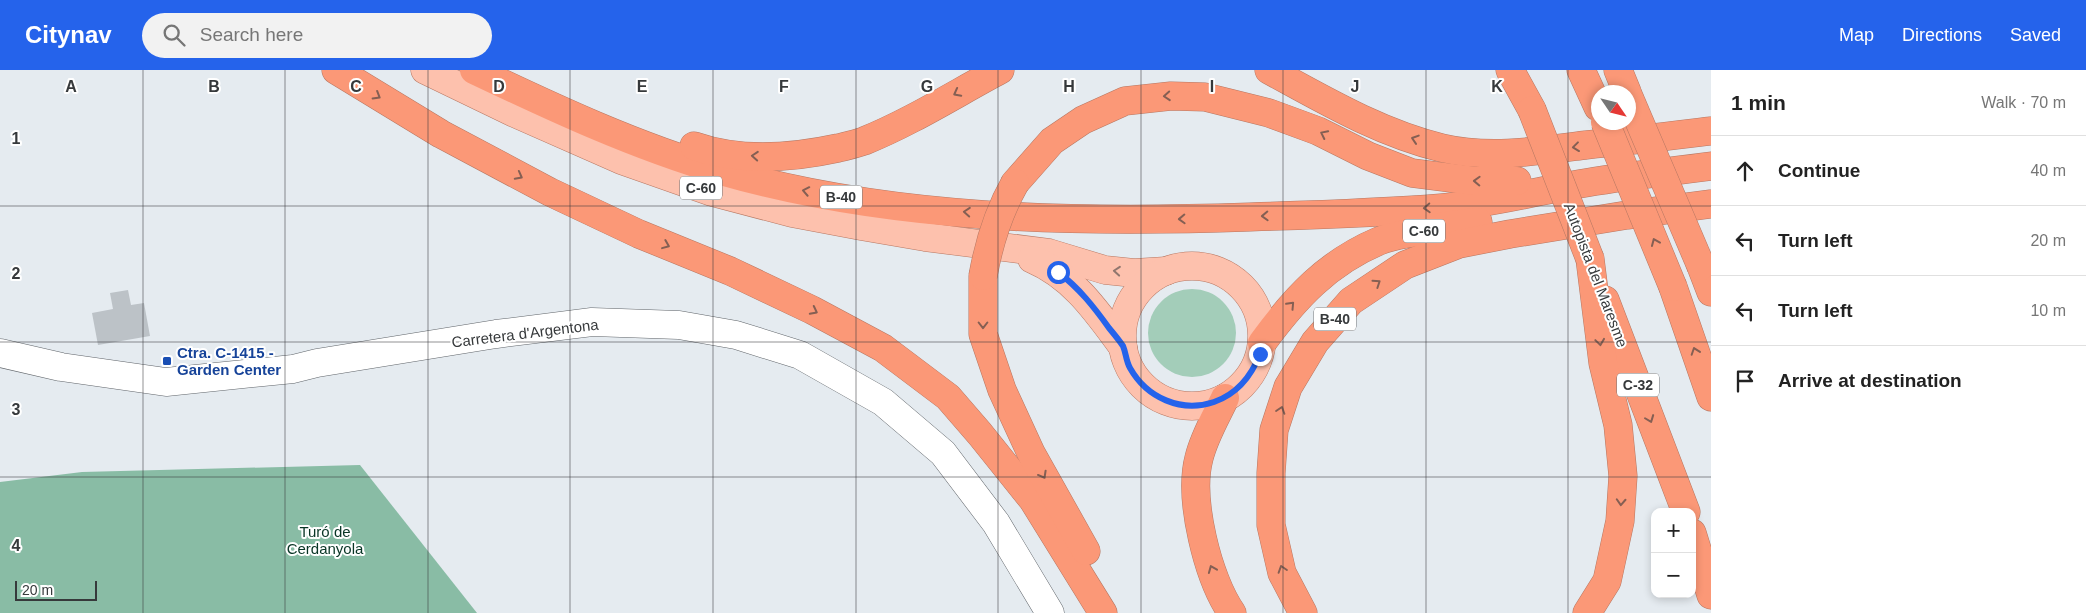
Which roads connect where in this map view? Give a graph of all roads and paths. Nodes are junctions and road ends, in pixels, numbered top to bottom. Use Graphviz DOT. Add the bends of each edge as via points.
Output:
graph roads {
  1 [pos="336,70"];
  2 [pos="425,70"];
  3 [pos="474,70"];
  4 [pos="506,70"];
  5 [pos="1000,70"];
  6 [pos="1269,70"];
  7 [pos="1510,70"];
  8 [pos="1624,84"];
  9 [pos="1608,130"];
  10 [pos="1711,131"];
  11 [pos="1711,166"];
  12 [pos="1596,181"];
  13 [pos="1711,204"];
  14 [pos="1627,215"];
  15 [pos="996,245"];
  16 [pos="1590,259"];
  17 [pos="1166,271"];
  18 [pos="1711,292"];
  19 [pos="1262,343"];
  20 [pos="1123,347"];
  21 [pos="2,355"];
  22 [pos="1711,397"];
  23 [pos="1225,398"];
  24 [pos="1684,508"];
  25 [pos="1696,546"];
  26 [pos="1711,595"];
  27 [pos="1050,613"];
  28 [pos="1103,613"];
  29 [pos="1122,613"];
  30 [pos="1232,613"];
  31 [pos="1303,613"];
  32 [pos="1587,613"];
  1 -- 28 [label="highway, one-way" via="441,134 550,192 639,234 730,271 882,348 948,397 980,434 1033,500"];
  2 -- 15 [label="main road, C-60" via="621,160 712,192 792,213 861,226"];
  12 -- 3 [label="highway, B-40, one-way" via="1444,207 1337,214 1158,220 958,212 811,192 718,170 620,137"];
  5 -- 4 [label="highway, one-way" via="863,142 780,157 703,150 596,110"];
  10 -- 6 [label="highway, one-way" via="1519,153 1443,148 1349,114"];
  7 -- 16 [label="highway, Autopista del Maresme / C-32, bridge" via="1532,110"];
  8 -- 18 [label="highway, bridge"];
  22 -- 9 [label="highway, one-way, bridge" via="1673,287"];
  11 -- 12 [label="highway"];
  12 -- 29 [label="highway, one-way, bridge" via="1475,182 1412,174 1318,131 1269,113 1205,97 1171,96 1125,101 1082,120 1052,141 1014,183 996,220 983,276 983,334 1002,390 1031,454"];
  13 -- 14 [label="highway, C-60"];
  19 -- 14 [label="highway, C-60, one-way" via="1311,284 1339,263 1380,240 1462,222"];
  31 -- 14 [label="highway, B-40, one-way" via="1282,573 1271,525 1271,473 1274,430 1288,387 1315,342 1351,301 1404,265 1459,244"];
  17 -- 15 [label="main road, C-60, one-way" via="1134,273 1105,270 1048,253"];
  15 -- 20 [label="main road, C-60" via="1036,261 1071,282"];
  16 -- 24 [label="highway, Autopista del Maresme / C-32, one-way"];
  16 -- 32 [label="highway, one-way" via="1603,363 1618,425 1623,476 1620,521 1607,581"];
  17 -- 19 [label="main road, C-60" via="1186,266 1201,267 1216,270 1234,280 1249,295 1258,313"];
  17 -- 20 [label="main road, C-60" via="1146,284 1132,302 1124,324"];
  19 -- 23 [label="main road, C-60" via="1250,375"];
  20 -- 23 [label="main road, C-60" via="1139,381 1161,398 1188,406"];
  21 -- 27 [label="street, Carretera d'Argentona" via="166,382 293,369 496,334 592,322 679,326 736,334 800,355 883,402 943,453 996,523"];
  30 -- 23 [label="highway, one-way" via="1208,559 1199,522 1196,488 1198,458"];
  25 -- 26 [label="highway"];
}
